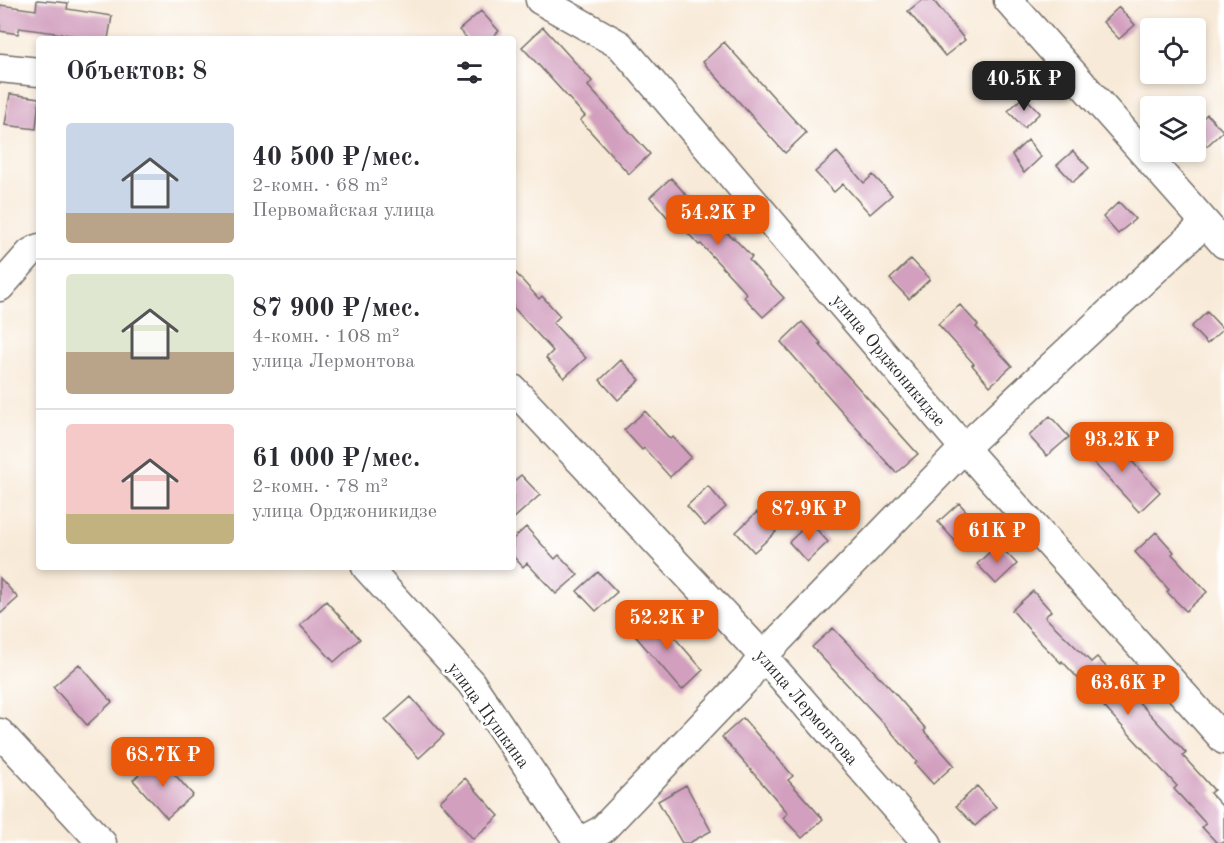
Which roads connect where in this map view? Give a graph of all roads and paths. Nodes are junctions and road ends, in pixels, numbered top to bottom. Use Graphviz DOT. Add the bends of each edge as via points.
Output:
graph roads {
  1 [pos="540,0"];
  2 [pos="1008,0"];
  3 [pos="0,68"];
  4 [pos="36,72"];
  5 [pos="1205,223"];
  6 [pos="1224,244"];
  7 [pos="36,251"];
  8 [pos="0,259"];
  9 [pos="0,287"];
  10 [pos="516,392"];
  11 [pos="964,448"];
  12 [pos="369,570"];
  13 [pos="763,656"];
  14 [pos="0,732"];
  15 [pos="1224,740"];
  16 [pos="102,843"];
  17 [pos="579,843"];
  18 [pos="927,843"];
  1 -- 11 [label="street, улица Орджоникидзе" via="620,45"];
  2 -- 5 [label="street"];
  3 -- 4 [label="street"];
  5 -- 6 [label="street"];
  5 -- 11 [label="street"];
  7 -- 8 [label="street"];
  7 -- 9 [label="street"];
  10 -- 13 [label="street, улица Лермонтова"];
  11 -- 13 [label="street"];
  11 -- 15 [label="street, улица Орджоникидзе"];
  12 -- 17 [label="street, улица Пушкина" via="471,683"];
  13 -- 17 [label="street" via="747,678 602,830"];
  13 -- 18 [label="street, улица Лермонтова"];
  14 -- 16 [label="street"];
}
